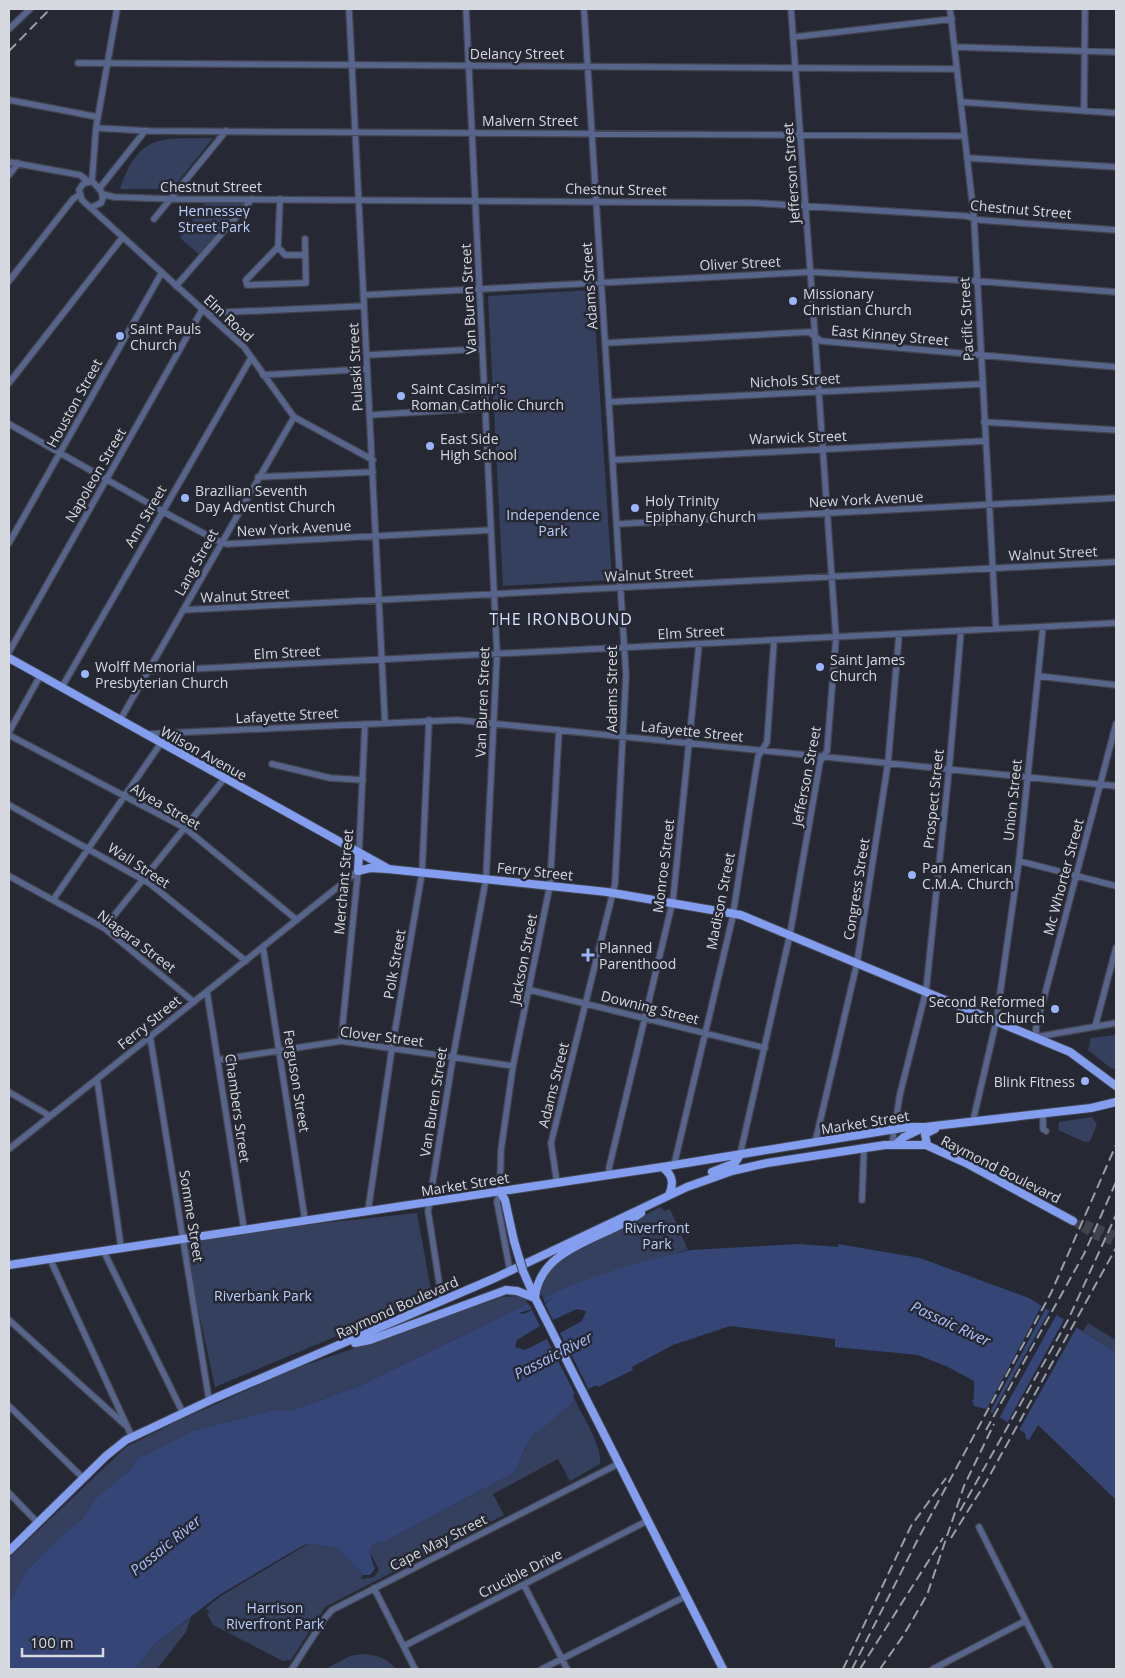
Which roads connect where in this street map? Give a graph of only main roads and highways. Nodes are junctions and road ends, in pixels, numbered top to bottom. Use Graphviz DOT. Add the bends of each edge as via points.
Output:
graph roads {
  1 [pos="9,658"];
  2 [pos="359,853"];
  3 [pos="388,869"];
  4 [pos="358,871"];
  5 [pos="1116,1086"];
  6 [pos="1116,1096"];
  7 [pos="1115,1104"];
  8 [pos="940,1125"];
  9 [pos="925,1128"];
  10 [pos="880,1132"];
  11 [pos="894,1132"];
  12 [pos="904,1137"];
  13 [pos="894,1144"];
  14 [pos="927,1145"];
  15 [pos="832,1153"];
  16 [pos="740,1155"];
  17 [pos="662,1167"];
  18 [pos="687,1187"];
  19 [pos="500,1191"];
  20 [pos="669,1195"];
  21 [pos="658,1201"];
  22 [pos="1073,1220"];
  23 [pos="10,1266"];
  24 [pos="530,1290"];
  25 [pos="338,1346"];
  26 [pos="9,1551"];
  27 [pos="723,1669"];
  1 -- 2 [label="main road, Wilson Avenue"];
  2 -- 3 [label="main road, Wilson Avenue"];
  2 -- 4 [label="main road, Merchant Street"];
  3 -- 4 [label="main road, Ferry Street"];
  3 -- 5 [label="main road, Ferry Street" via="613,893 733,914 790,934 1070,1052"];
  6 -- 7 [label="main road"];
  7 -- 8 [label="main road, Market Street"];
  8 -- 9 [label="main road, Market Street"];
  8 -- 14 [label="main road" via="925,1134"];
  9 -- 11 [label="main road, Market Street" via="917,1126"];
  9 -- 12 [label="main road, Market Street"];
  10 -- 11 [label="main road, Raymond Boulevard"];
  10 -- 16 [label="main road, Market Street"];
  11 -- 12 [label="main road, Raymond Boulevard"];
  12 -- 13 [label="main road, Market Street"];
  12 -- 14 [label="main road, Raymond Boulevard"];
  13 -- 14 [label="main road, Raymond Boulevard"];
  13 -- 15 [label="main road, Market Street"];
  14 -- 22 [label="main road, Raymond Boulevard"];
  15 -- 18 [label="main road, Raymond Boulevard" via="739,1169"];
  16 -- 17 [label="main road, Market Street"];
  16 -- 18 [label="main road" via="735,1163 704,1175"];
  17 -- 19 [label="main road, Market Street"];
  17 -- 20 [label="main road" via="673,1181"];
  18 -- 20 [label="main road, Raymond Boulevard"];
  19 -- 23 [label="main road, Market Street"];
  19 -- 24 [label="main road, Jackson Street, bridge"];
  20 -- 21 [label="main road, Raymond Boulevard"];
  21 -- 24 [label="main road" via="637,1216 555,1259"];
  21 -- 25 [label="main road, Raymond Boulevard" via="510,1271"];
  24 -- 25 [label="main road" via="506,1290 370,1340"];
  24 -- 27 [label="main road, Jackson Street"];
  25 -- 26 [label="main road, Raymond Boulevard" via="209,1400 132,1437 114,1449"];
}
